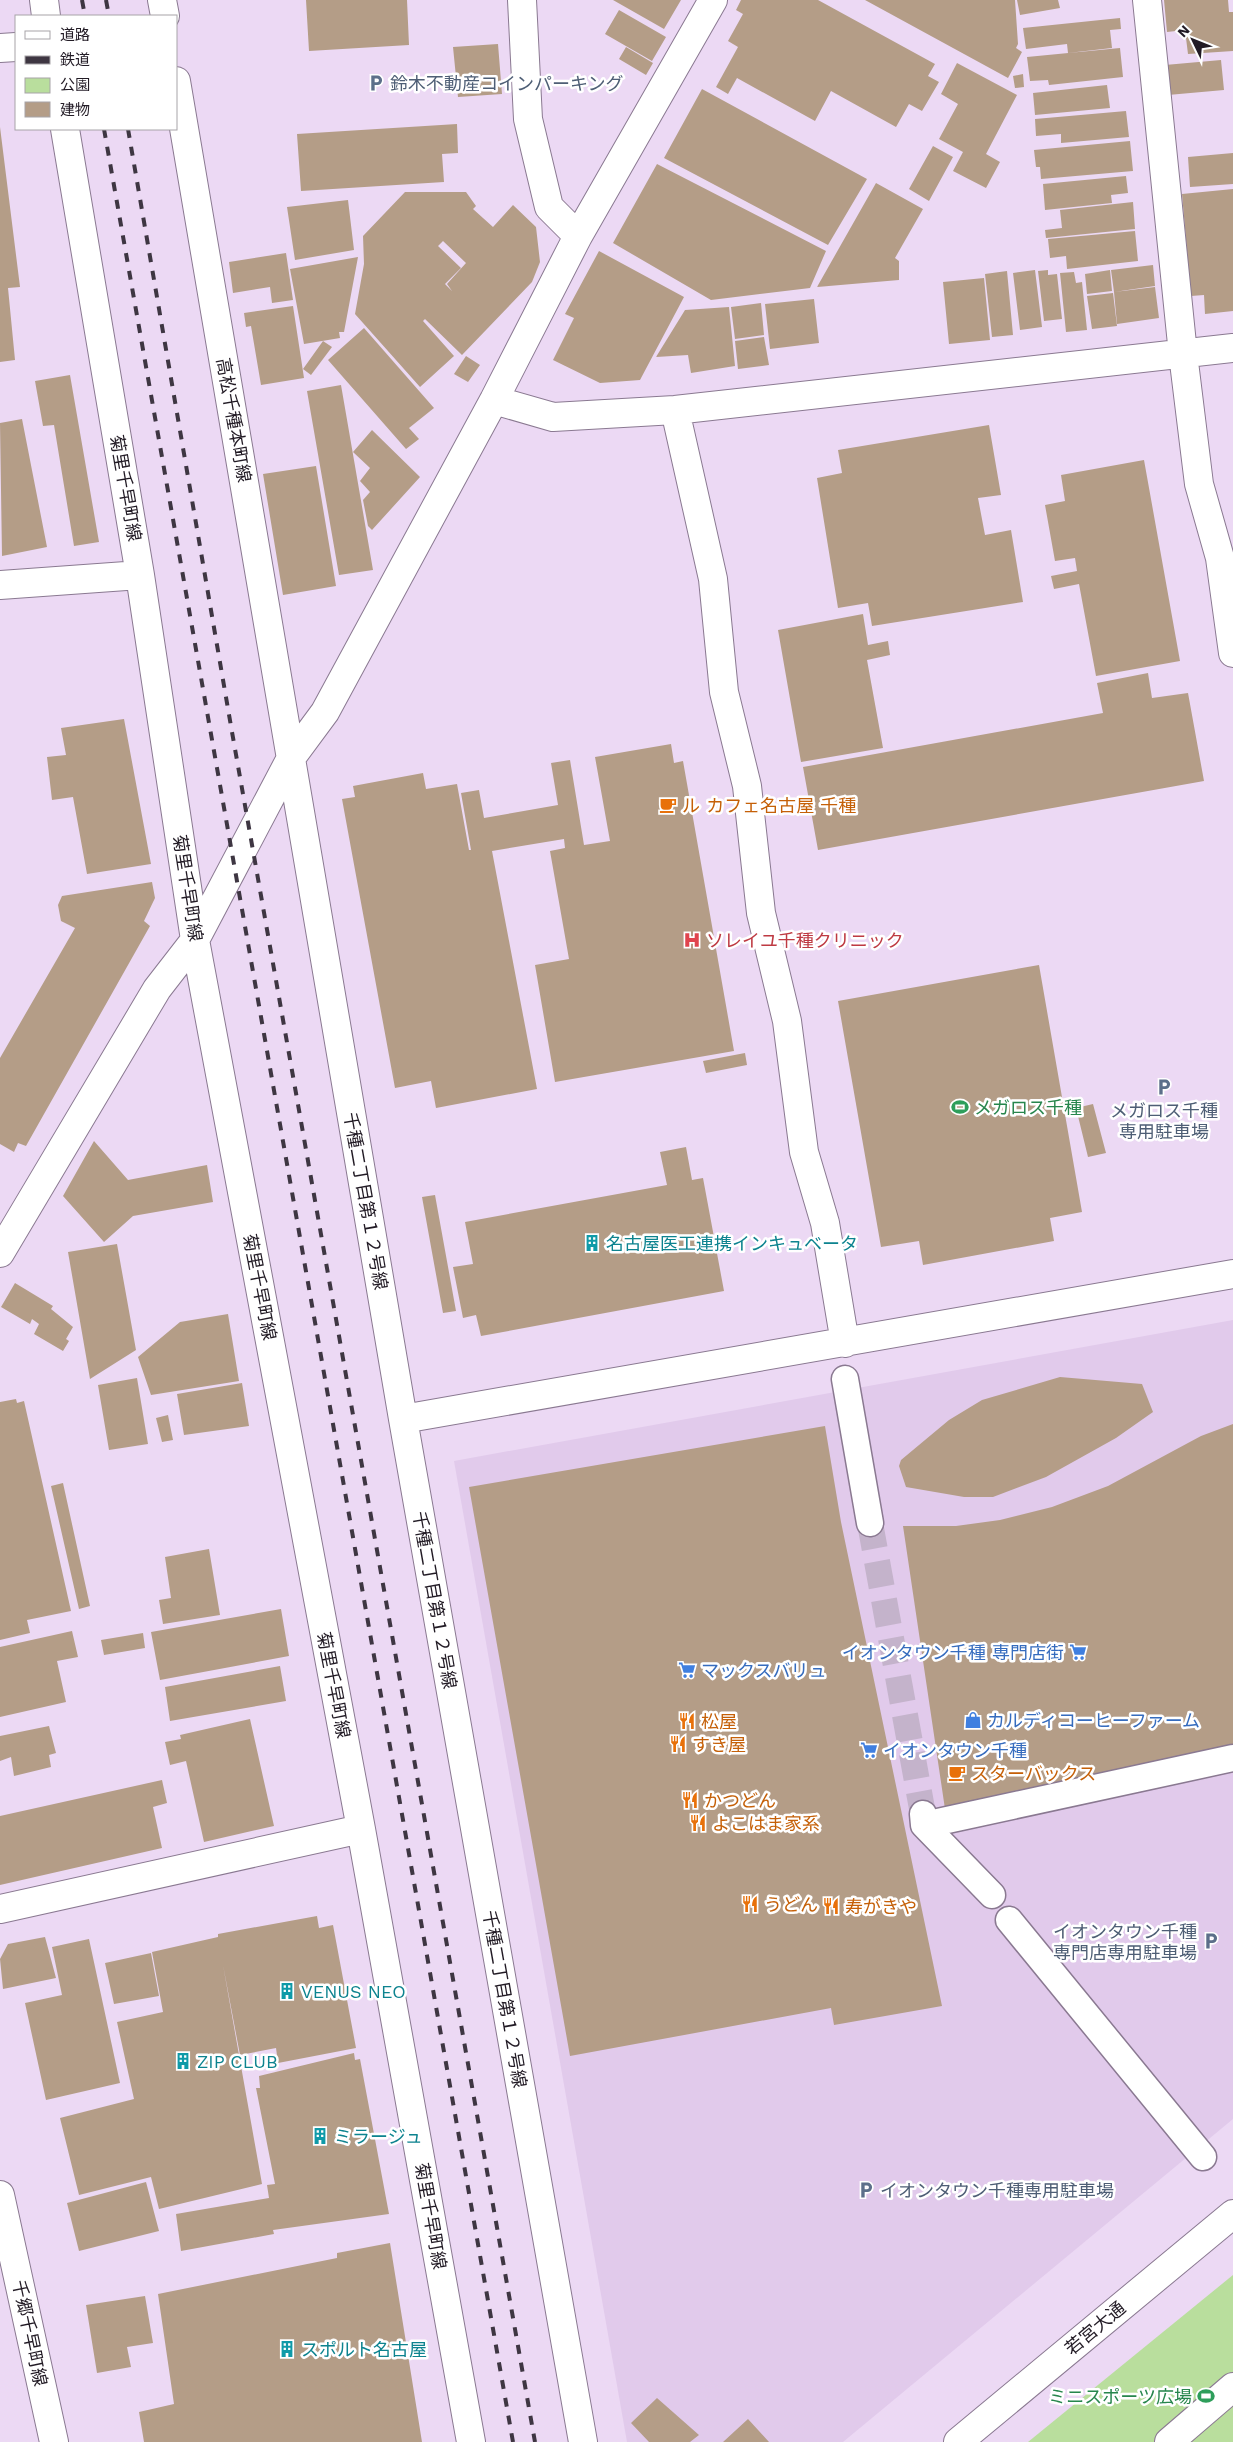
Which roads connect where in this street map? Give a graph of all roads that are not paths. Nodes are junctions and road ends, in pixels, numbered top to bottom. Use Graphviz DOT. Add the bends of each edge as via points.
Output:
graph roads {
  1 [pos="44,0"];
  2 [pos="162,0"];
  3 [pos="522,0"];
  4 [pos="713,0"];
  5 [pos="1147,0"];
  6 [pos="46,15"];
  7 [pos="165,15"];
  8 [pos="15,47"];
  9 [pos="0,48"];
  10 [pos="178,93"];
  11 [pos="65,130"];
  12 [pos="578,236"];
  13 [pos="1233,348"];
  14 [pos="1183,354"];
  15 [pos="494,400"];
  16 [pos="675,410"];
  17 [pos="140,575"];
  18 [pos="0,584"];
  19 [pos="1233,653"];
  20 [pos="291,758"];
  21 [pos="195,940"];
  22 [pos="0,1253"];
  23 [pos="1233,1274"];
  24 [pos="845,1343"];
  25 [pos="845,1379"];
  26 [pos="403,1419"];
  27 [pos="870,1523"];
  28 [pos="1233,1758"];
  29 [pos="361,1829"];
  30 [pos="992,1895"];
  31 [pos="0,1909"];
  32 [pos="1009,1920"];
  33 [pos="1203,2157"];
  34 [pos="0,2195"];
  35 [pos="1233,2214"];
  36 [pos="1233,2387"];
  37 [pos="54,2442"];
  38 [pos="471,2442"];
  39 [pos="583,2442"];
  40 [pos="958,2442"];
  41 [pos="1169,2442"];
  1 -- 6 [label="main road"];
  2 -- 7 [label="main road"];
  3 -- 12 [label="main road" via="528,119 549,207"];
  4 -- 12 [label="main road"];
  5 -- 14 [label="main road"];
  8 -- 9 [label="main road"];
  10 -- 20 [label="main road, 高松千種本町線"];
  11 -- 17 [label="main road, 菊里千早町線"];
  12 -- 15 [label="main road"];
  13 -- 14 [label="main road"];
  14 -- 16 [label="main road"];
  14 -- 19 [label="main road" via="1199,484 1220,558"];
  15 -- 16 [label="main road" via="552,417"];
  15 -- 20 [label="main road" via="326,712"];
  16 -- 24 [label="main road" via="713,579 724,692 747,786 761,913 787,1021 804,1152 825,1223"];
  17 -- 18 [label="main road"];
  17 -- 21 [label="main road, 菊里千早町線"];
  20 -- 21 [label="main road"];
  20 -- 26 [label="main road, 千種二丁目第１２号線"];
  21 -- 22 [label="main road" via="157,989"];
  21 -- 29 [label="main road, 菊里千早町線"];
  23 -- 24 [label="main road"];
  24 -- 26 [label="main road"];
  25 -- 27 [label="street"];
  26 -- 39 [label="main road, 千種二丁目第１２号線"];
  28 -- 30 [label="street" via="924,1819"];
  29 -- 31 [label="main road"];
  29 -- 38 [label="main road, 菊里千早町線"];
  32 -- 33 [label="street"];
  34 -- 37 [label="main road, 千郷千早町線"];
  35 -- 40 [label="main road, 若宮大通"];
  36 -- 41 [label="main road"];
}
